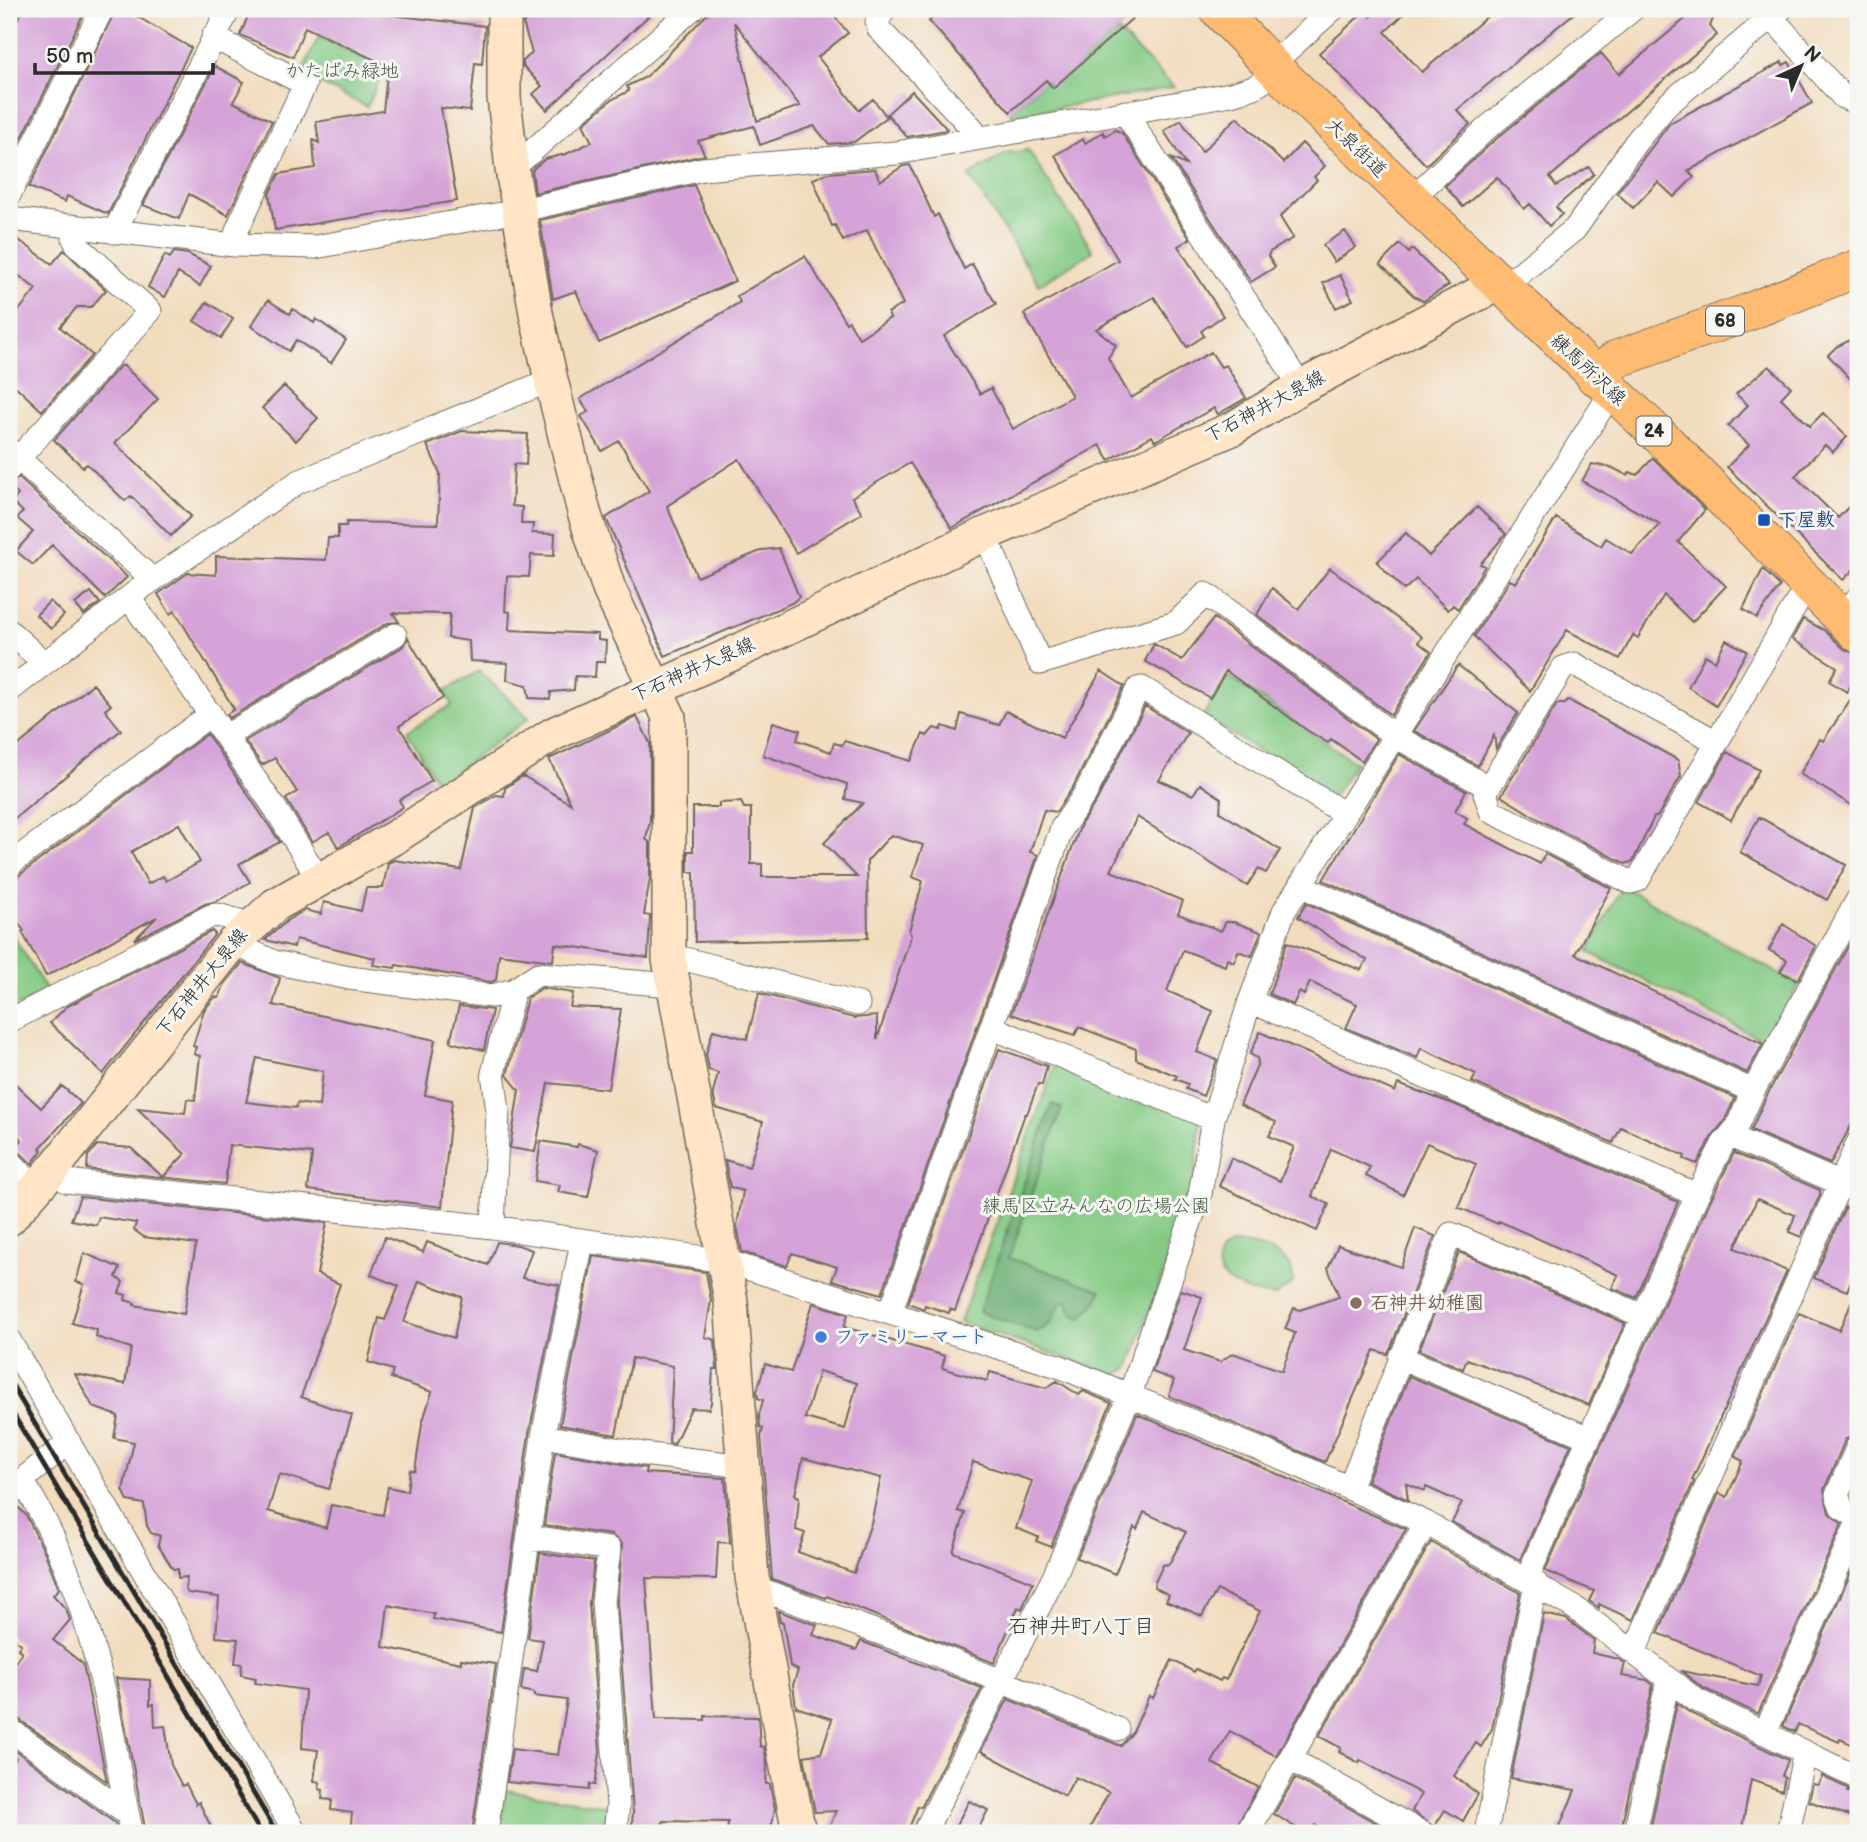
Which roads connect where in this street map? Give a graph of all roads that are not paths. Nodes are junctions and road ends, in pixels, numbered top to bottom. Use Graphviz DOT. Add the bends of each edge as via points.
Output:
graph roads {
  1 [pos="102,9"];
  2 [pos="229,9"];
  3 [pos="504,9"];
  4 [pos="692,9"];
  5 [pos="885,9"];
  6 [pos="1218,9"];
  7 [pos="1333,9"];
  8 [pos="1633,9"];
  9 [pos="1772,12"];
  10 [pos="213,37"];
  11 [pos="1275,69"];
  12 [pos="1851,97"];
  13 [pos="1125,112"];
  14 [pos="976,138"];
  15 [pos="512,169"];
  16 [pos="9,195"];
  17 [pos="1409,200"];
  18 [pos="518,211"];
  19 [pos="9,219"];
  20 [pos="74,228"];
  21 [pos="114,232"];
  22 [pos="234,245"];
  23 [pos="1858,268"];
  24 [pos="1497,284"];
  25 [pos="551,380"];
  26 [pos="1603,385"];
  27 [pos="1301,387"];
  28 [pos="12,459"];
  29 [pos="985,534"];
  30 [pos="153,580"];
  31 [pos="1808,583"];
  32 [pos="130,599"];
  33 [pos="1853,616"];
  34 [pos="9,631"];
  35 [pos="396,635"];
  36 [pos="44,663"];
  37 [pos="654,690"];
  38 [pos="9,691"];
  39 [pos="211,714"];
  40 [pos="226,736"];
  41 [pos="1395,736"];
  42 [pos="1717,741"];
  43 [pos="1488,787"];
  44 [pos="1345,814"];
  45 [pos="9,865"];
  46 [pos="318,878"];
  47 [pos="1300,885"];
  48 [pos="1858,899"];
  49 [pos="241,933"];
  50 [pos="671,972"];
  51 [pos="513,990"];
  52 [pos="1250,1001"];
  53 [pos="858,1004"];
  54 [pos="9,1021"];
  55 [pos="993,1028"];
  56 [pos="1753,1091"];
  57 [pos="1213,1119"];
  58 [pos="1730,1136"];
  59 [pos="1858,1143"];
  60 [pos="9,1160"];
  61 [pos="44,1179"];
  62 [pos="1849,1187"];
  63 [pos="1697,1195"];
  64 [pos="9,1219"];
  65 [pos="492,1227"];
  66 [pos="582,1242"];
  67 [pos="725,1261"];
  68 [pos="890,1313"];
  69 [pos="1643,1316"];
  70 [pos="9,1339"];
  71 [pos="1400,1357"];
  72 [pos="1130,1394"];
  73 [pos="544,1436"];
  74 [pos="1589,1438"];
  75 [pos="69,1443"];
  76 [pos="1858,1446"];
  77 [pos="745,1465"];
  78 [pos="15,1488"];
  79 [pos="1349,1488"];
  80 [pos="1858,1520"];
  81 [pos="1426,1523"];
  82 [pos="529,1540"];
  83 [pos="1532,1581"];
  84 [pos="754,1587"];
  85 [pos="1634,1652"];
  86 [pos="1668,1680"];
  87 [pos="1001,1682"];
  88 [pos="9,1728"];
  89 [pos="1118,1729"];
  90 [pos="1765,1733"];
  91 [pos="1805,1752"];
  92 [pos="1290,1759"];
  93 [pos="1858,1778"];
  94 [pos="129,1823"];
  95 [pos="296,1833"];
  96 [pos="486,1833"];
  97 [pos="615,1833"];
  98 [pos="799,1833"];
  99 [pos="924,1833"];
  100 [pos="1247,1833"];
  101 [pos="1422,1833"];
  102 [pos="1486,1833"];
  103 [pos="1636,1833"];
  104 [pos="1788,1833"];
  1 -- 16 [label="street"];
  2 -- 10 [label="street"];
  3 -- 15 [label="street" via="504,98"];
  4 -- 15 [label="street"];
  5 -- 14 [label="street" via="877,20 879,29 972,128"];
  6 -- 11 [label="main road, 大泉街道 / 24"];
  7 -- 11 [label="street"];
  8 -- 17 [label="street" via="1487,128"];
  9 -- 12 [label="street"];
  9 -- 24 [label="street" via="1666,106 1574,229 1518,275"];
  10 -- 21 [label="street"];
  10 -- 22 [label="street" via="305,83"];
  11 -- 13 [label="street" via="1254,87 1231,94"];
  11 -- 17 [label="main road, 大泉街道 / 24"];
  13 -- 14 [label="street"];
  13 -- 27 [label="street"];
  14 -- 18 [label="street" via="896,153 702,169"];
  15 -- 18 [label="street"];
  17 -- 24 [label="main road, 大泉街道 / 24"];
  18 -- 22 [label="street" via="315,247"];
  18 -- 25 [label="street"];
  19 -- 20 [label="street"];
  20 -- 21 [label="street"];
  20 -- 28 [label="street" via="78,246 150,311"];
  21 -- 22 [label="street"];
  23 -- 26 [label="main road, 68" via="1617,359"];
  24 -- 26 [label="main road, 練馬所沢線 / 24"];
  24 -- 27 [label="street, 下石神井大泉線"];
  25 -- 30 [label="street" via="298,482"];
  25 -- 37 [label="street" via="609,589"];
  26 -- 31 [label="main road, 練馬所沢線 / 24"];
  26 -- 41 [label="street"];
  27 -- 29 [label="street, 下石神井大泉線" via="1231,429"];
  28 -- 30 [label="street"];
  29 -- 37 [label="street, 下石神井大泉線"];
  29 -- 41 [label="street" via="1040,663 1176,623 1206,594"];
  30 -- 32 [label="street"];
  31 -- 33 [label="main road, 練馬所沢線 / 24"];
  31 -- 42 [label="street"];
  32 -- 36 [label="street"];
  32 -- 39 [label="street"];
  34 -- 36 [label="street"];
  35 -- 40 [label="street"];
  36 -- 38 [label="street"];
  37 -- 46 [label="street, 下石神井大泉線" via="553,734 397,836"];
  37 -- 50 [label="street" via="668,717"];
  39 -- 40 [label="street"];
  39 -- 45 [label="street"];
  40 -- 46 [label="street"];
  41 -- 43 [label="street"];
  41 -- 44 [label="street"];
  42 -- 43 [label="street" via="1574,664 1563,668"];
  42 -- 43 [label="street" via="1638,880 1630,882 1491,811 1485,793"];
  44 -- 47 [label="street"];
  44 -- 55 [label="street" via="1138,689 1085,794 1062,828"];
  46 -- 49 [label="street, 下石神井大泉線"];
  47 -- 52 [label="street" via="1284,911"];
  47 -- 56 [label="street"];
  48 -- 56 [label="street"];
  49 -- 51 [label="street" via="274,962 349,978 492,996"];
  49 -- 54 [label="street" via="218,915 211,916"];
  49 -- 61 [label="street, 下石神井大泉線"];
  50 -- 51 [label="street" via="538,974"];
  50 -- 53 [label="street" via="685,959"];
  50 -- 67 [label="street"];
  51 -- 65 [label="street" via="493,1073 498,1111"];
  52 -- 57 [label="street"];
  52 -- 63 [label="street"];
  55 -- 57 [label="street"];
  55 -- 68 [label="street"];
  56 -- 58 [label="street"];
  57 -- 72 [label="street" via="1200,1194"];
  58 -- 62 [label="street"];
  58 -- 63 [label="street"];
  59 -- 62 [label="street"];
  60 -- 61 [label="street"];
  61 -- 64 [label="street, 下石神井大泉線"];
  61 -- 65 [label="street"];
  62 -- 85 [label="street"];
  63 -- 69 [label="street"];
  65 -- 66 [label="street"];
  66 -- 67 [label="street"];
  66 -- 73 [label="street"];
  67 -- 68 [label="street"];
  67 -- 77 [label="street"];
  68 -- 72 [label="street" via="1061,1367"];
  69 -- 71 [label="street" via="1451,1234"];
  69 -- 74 [label="street"];
  70 -- 75 [label="street"];
  71 -- 74 [label="street"];
  71 -- 79 [label="street"];
  72 -- 79 [label="street"];
  72 -- 87 [label="street" via="1054,1577"];
  73 -- 77 [label="street" via="650,1455"];
  73 -- 82 [label="street"];
  74 -- 83 [label="street"];
  75 -- 78 [label="street"];
  75 -- 95 [label="street"];
  76 -- 80 [label="street" via="1837,1494 1842,1508"];
  77 -- 84 [label="street"];
  78 -- 94 [label="street" via="47,1520 71,1579 99,1667"];
  79 -- 81 [label="street"];
  80 -- 90 [label="street"];
  81 -- 83 [label="street"];
  81 -- 92 [label="street"];
  82 -- 96 [label="street"];
  82 -- 97 [label="street" via="609,1549 603,1602 618,1805"];
  83 -- 85 [label="street"];
  83 -- 102 [label="street"];
  84 -- 87 [label="street"];
  84 -- 98 [label="street"];
  85 -- 86 [label="street"];
  86 -- 90 [label="street" via="1696,1700"];
  86 -- 103 [label="street"];
  87 -- 89 [label="street"];
  87 -- 99 [label="street"];
  88 -- 94 [label="street"];
  90 -- 91 [label="street"];
  91 -- 93 [label="street"];
  91 -- 104 [label="street"];
  92 -- 100 [label="street"];
  92 -- 101 [label="street"];
}
